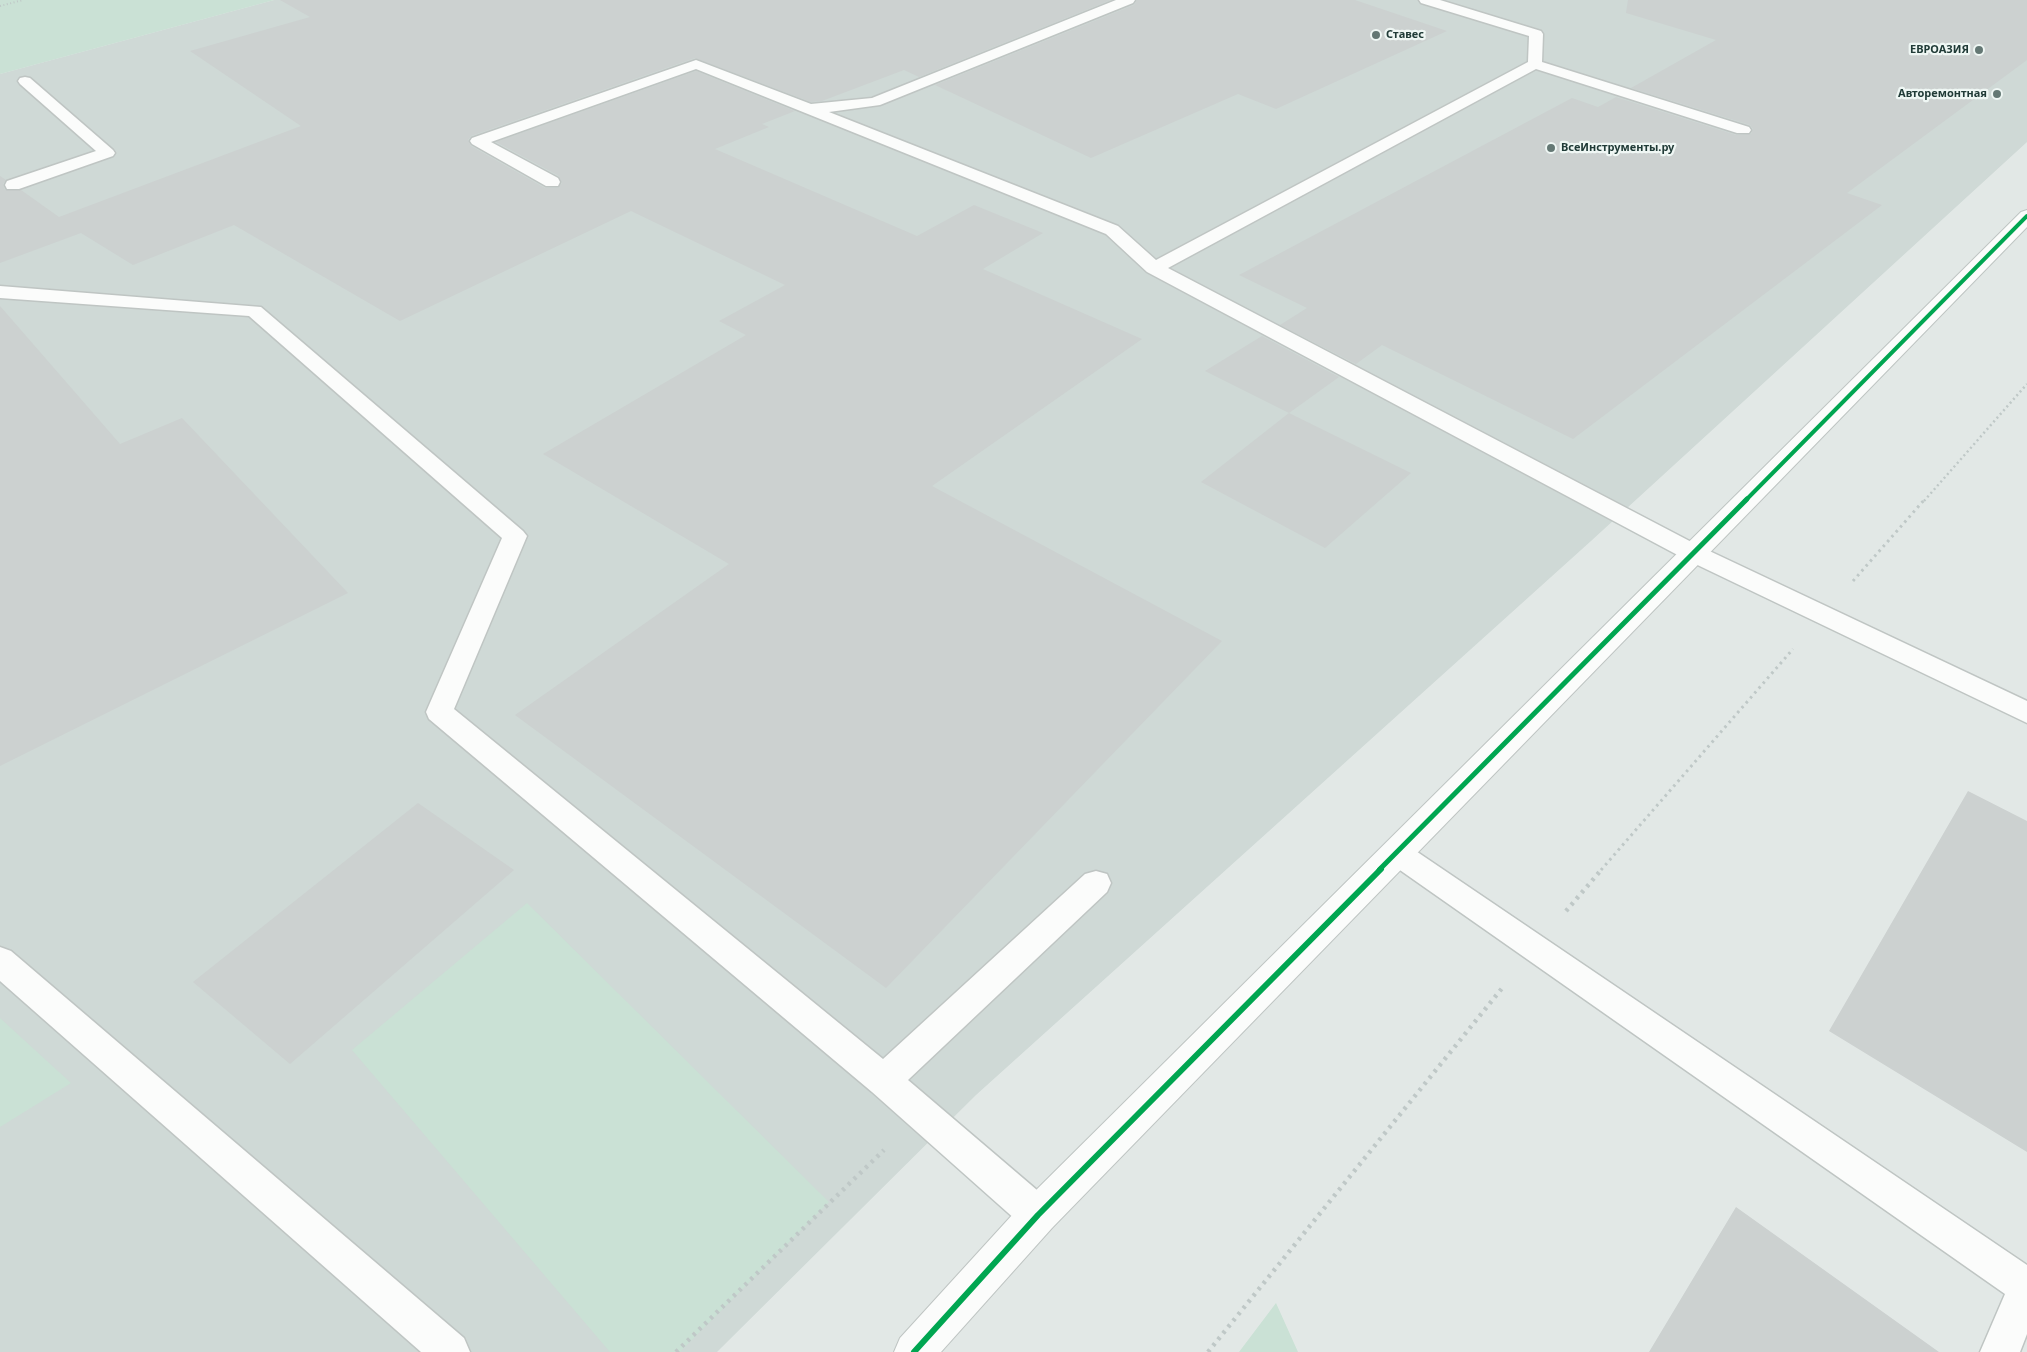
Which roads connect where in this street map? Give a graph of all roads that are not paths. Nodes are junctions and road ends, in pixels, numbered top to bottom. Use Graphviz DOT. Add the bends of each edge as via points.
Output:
graph roads {
  1 [pos="1128,0"];
  2 [pos="1426,0"];
  3 [pos="1535,64"];
  4 [pos="25,81"];
  5 [pos="811,109"];
  6 [pos="1743,130"];
  7 [pos="552,182"];
  8 [pos="13,185"];
  9 [pos="2027,216"];
  10 [pos="1154,268"];
  11 [pos="0,292"];
  12 [pos="1693,554"];
  13 [pos="2027,713"];
  14 [pos="1398,853"];
  15 [pos="1096,883"];
  16 [pos="0,962"];
  17 [pos="884,1081"];
  18 [pos="1038,1215"];
  19 [pos="2027,1288"];
  20 [pos="450,1352"];
  21 [pos="914,1352"];
  22 [pos="2000,1352"];
  1 -- 5 [label="lane" via="875,102"];
  2 -- 3 [label="lane" via="1536,34"];
  3 -- 6 [label="lane"];
  3 -- 10 [label="lane"];
  4 -- 8 [label="lane" via="108,153"];
  5 -- 7 [label="lane" via="696,64 478,141"];
  5 -- 10 [label="lane" via="1112,230"];
  9 -- 12 [label="street"];
  10 -- 12 [label="lane"];
  11 -- 17 [label="lane" via="254,311 515,536 439,712"];
  12 -- 13 [label="lane"];
  12 -- 14 [label="street"];
  14 -- 18 [label="street"];
  14 -- 19 [label="lane"];
  15 -- 17 [label="lane"];
  16 -- 20 [label="lane"];
  17 -- 18 [label="lane"];
  18 -- 21 [label="street"];
  19 -- 22 [label="lane"];
}
